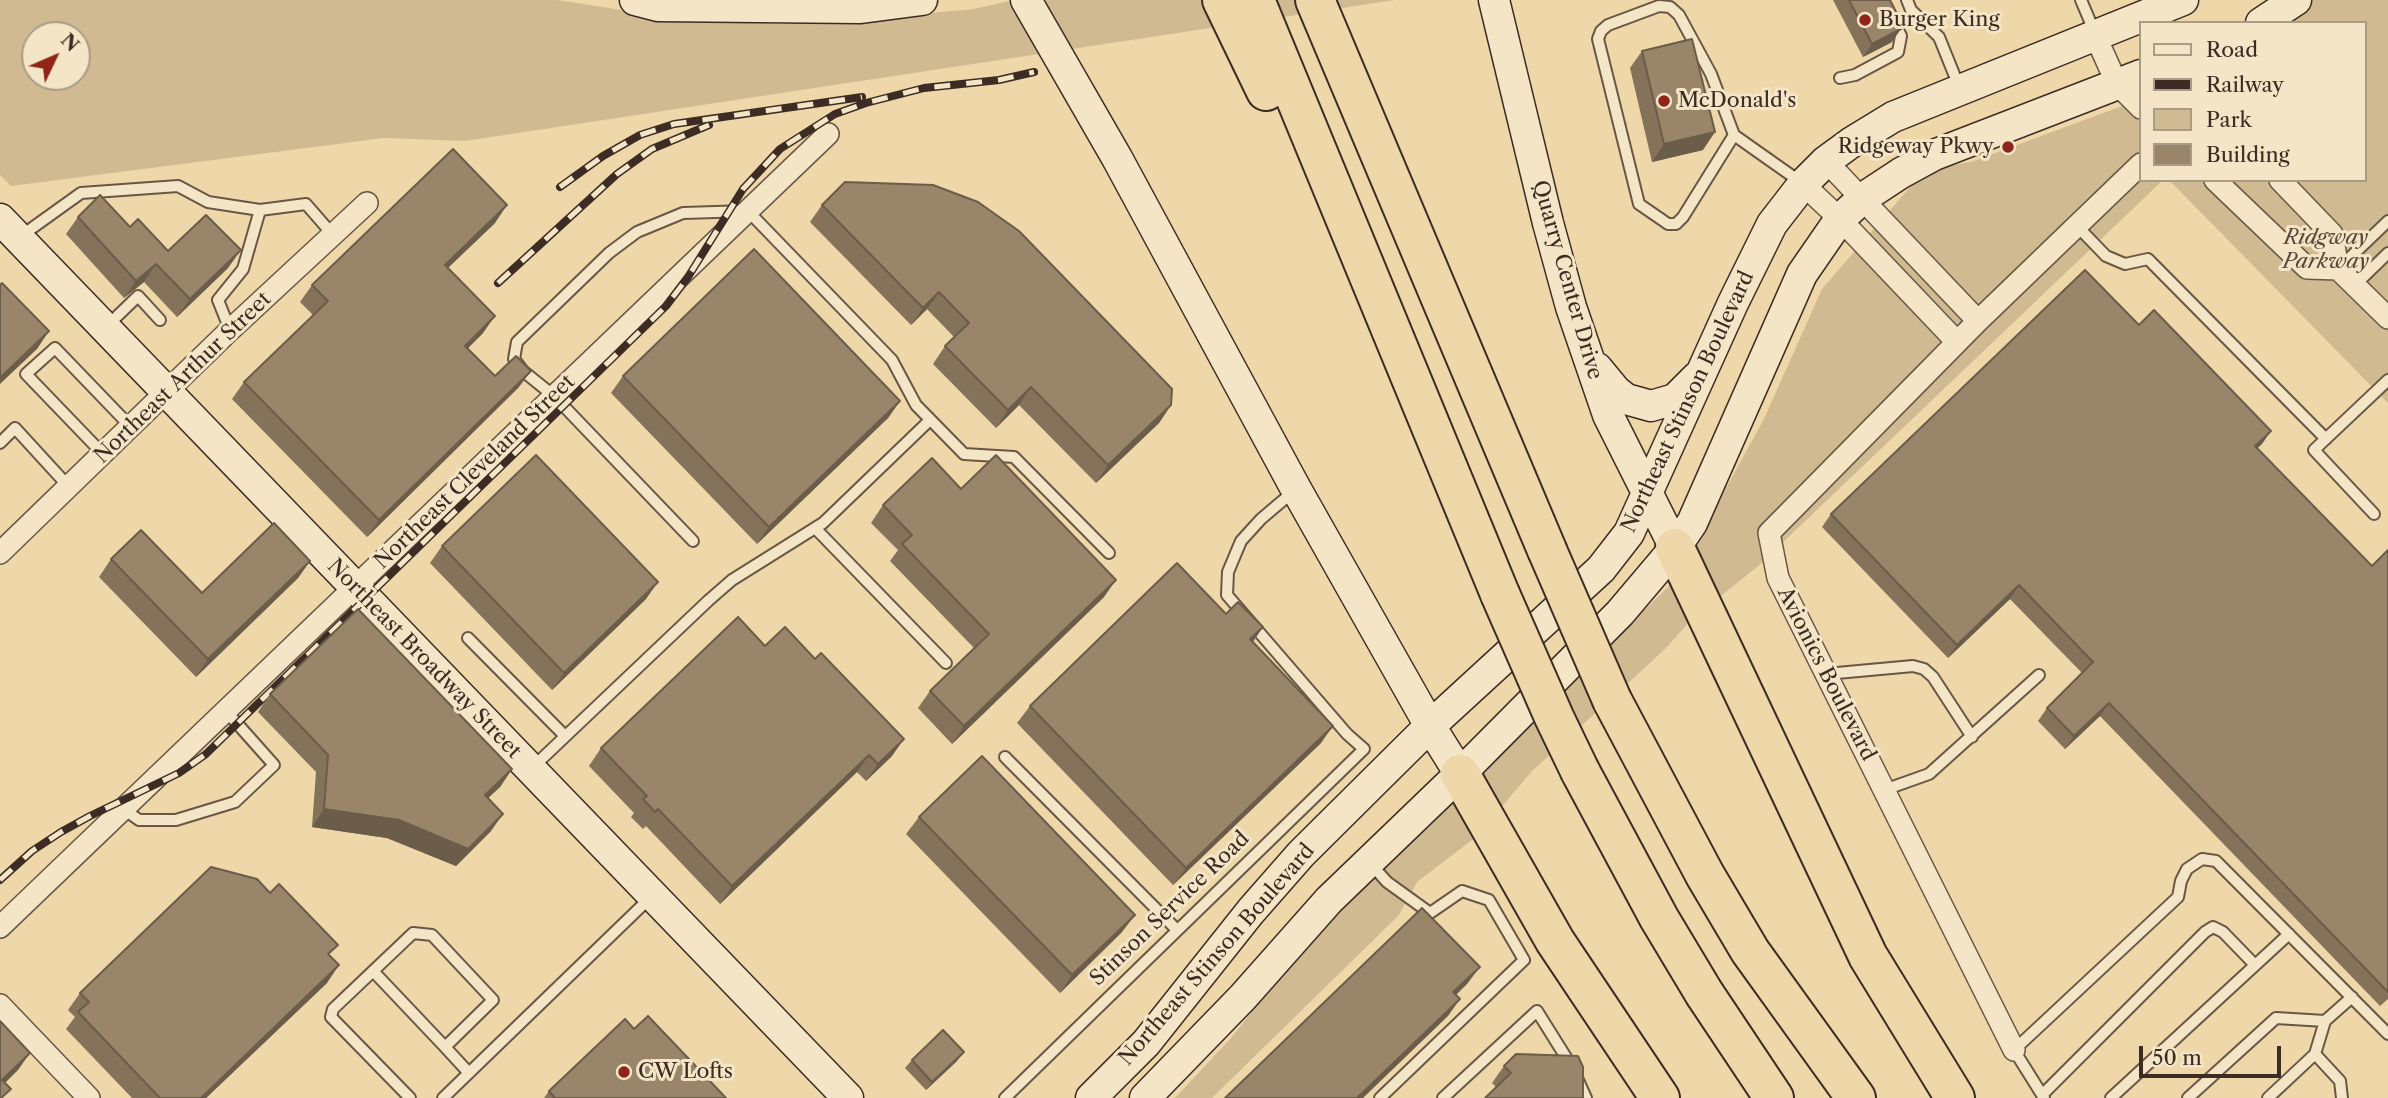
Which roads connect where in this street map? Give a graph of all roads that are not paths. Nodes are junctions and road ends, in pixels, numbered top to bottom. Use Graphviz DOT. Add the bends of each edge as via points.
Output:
graph roads {
  1 [pos="635,0"];
  2 [pos="922,0"];
  3 [pos="1026,0"];
  4 [pos="1222,0"];
  5 [pos="1255,0"];
  6 [pos="1315,0"];
  7 [pos="1494,0"];
  8 [pos="1883,0"];
  9 [pos="1907,0"];
  10 [pos="2081,0"];
  11 [pos="2183,0"];
  12 [pos="2296,0"];
  13 [pos="2147,21"];
  14 [pos="2264,21"];
  15 [pos="2137,27"];
  16 [pos="2095,35"];
  17 [pos="1840,78"];
  18 [pos="2129,80"];
  19 [pos="1277,84"];
  20 [pos="1961,89"];
  21 [pos="2140,106"];
  22 [pos="828,134"];
  23 [pos="1734,135"];
  24 [pos="1826,161"];
  25 [pos="2140,165"];
  26 [pos="2217,182"];
  27 [pos="2282,182"];
  28 [pos="1803,184"];
  29 [pos="1863,198"];
  30 [pos="367,203"];
  31 [pos="261,210"];
  32 [pos="748,211"];
  33 [pos="1840,219"];
  34 [pos="2388,221"];
  35 [pos="2077,226"];
  36 [pos="9,228"];
  37 [pos="333,235"];
  38 [pos="2388,253"];
  39 [pos="2338,269"];
  40 [pos="2354,285"];
  41 [pos="2388,318"];
  42 [pos="160,320"];
  43 [pos="1978,321"];
  44 [pos="105,328"];
  45 [pos="230,330"];
  46 [pos="1957,342"];
  47 [pos="1587,356"];
  48 [pos="1702,372"];
  49 [pos="2388,380"];
  50 [pos="168,393"];
  51 [pos="554,396"];
  52 [pos="930,420"];
  53 [pos="131,427"];
  54 [pos="2326,439"];
  55 [pos="0,443"];
  56 [pos="103,454"];
  57 [pos="69,486"];
  58 [pos="1296,489"];
  59 [pos="1648,494"];
  60 [pos="2374,514"];
  61 [pos="816,528"];
  62 [pos="693,541"];
  63 [pos="1675,548"];
  64 [pos="0,553"];
  65 [pos="1109,554"];
  66 [pos="355,587"];
  67 [pos="468,638"];
  68 [pos="946,663"];
  69 [pos="1826,674"];
  70 [pos="2039,675"];
  71 [pos="226,711"];
  72 [pos="1430,726"];
  73 [pos="565,736"];
  74 [pos="1972,737"];
  75 [pos="1005,757"];
  76 [pos="531,769"];
  77 [pos="1460,774"];
  78 [pos="1884,790"];
  79 [pos="125,810"];
  80 [pos="1369,862"];
  81 [pos="653,896"];
  82 [pos="0,927"];
  83 [pos="1177,930"];
  84 [pos="2289,934"];
  85 [pos="2255,965"];
  86 [pos="373,971"];
  87 [pos="2352,997"];
  88 [pos="0,1005"];
  89 [pos="2325,1021"];
  90 [pos="2388,1034"];
  91 [pos="445,1047"];
  92 [pos="2014,1050"];
  93 [pos="2315,1054"];
  94 [pos="468,1073"];
  95 [pos="2043,1097"];
  96 [pos="89,1098"];
  97 [pos="410,1098"];
  98 [pos="443,1098"];
  99 [pos="848,1098"];
  100 [pos="1005,1098"];
  101 [pos="1091,1098"];
  102 [pos="1146,1098"];
  103 [pos="1380,1098"];
  104 [pos="1443,1098"];
  105 [pos="1586,1098"];
  106 [pos="1660,1098"];
  107 [pos="1774,1098"];
  108 [pos="1856,1098"];
  109 [pos="1955,1098"];
  110 [pos="2111,1098"];
  111 [pos="2188,1098"];
  112 [pos="2268,1098"];
  113 [pos="2343,1098"];
  1 -- 2 [label="main road" via="658,6 847,8"];
  3 -- 58 [label="main road"];
  4 -- 19 [label="highway"];
  5 -- 19 [label="highway"];
  6 -- 108 [label="highway, bridge" via="1612,701 1750,951"];
  7 -- 47 [label="main road, Quarry Center Drive" via="1558,266"];
  8 -- 17 [label="lane" via="1901,36 1899,52"];
  9 -- 20 [label="lane" via="1911,10 1939,37"];
  10 -- 16 [label="lane"];
  11 -- 13 [label="main road, Northeast Stinson Boulevard"];
  12 -- 14 [label="main road"];
  15 -- 16 [label="main road, Northeast Stinson Boulevard"];
  16 -- 18 [label="street"];
  16 -- 20 [label="main road, Northeast Stinson Boulevard"];
  18 -- 21 [label="street"];
  18 -- 29 [label="main road, Northeast Stinson Boulevard" via="1934,155"];
  19 -- 107 [label="highway, bridge" via="1580,771 1659,918"];
  20 -- 24 [label="main road, Northeast Stinson Boulevard" via="1893,117"];
  22 -- 32 [label="street, Northeast Cleveland Street"];
  23 -- 23 [label="lane" via="1712,74 1670,7 1659,6 1601,31 1598,39 1639,204 1668,224 1676,223"];
  23 -- 28 [label="lane"];
  24 -- 28 [label="main road, Northeast Stinson Boulevard"];
  24 -- 29 [label="street"];
  25 -- 35 [label="street, Avionics Boulevard"];
  26 -- 39 [label="street" via="2307,268"];
  27 -- 39 [label="street" via="2332,234"];
  28 -- 33 [label="street"];
  28 -- 48 [label="main road, Northeast Stinson Boulevard" via="1772,224"];
  29 -- 33 [label="main road, Northeast Stinson Boulevard"];
  29 -- 43 [label="street"];
  30 -- 37 [label="street, Northeast Arthur Street"];
  31 -- 36 [label="lane" via="208,202 178,186 81,193"];
  31 -- 37 [label="lane" via="306,204"];
  31 -- 45 [label="lane" via="243,269 218,300"];
  32 -- 51 [label="street, Northeast Cleveland Street"];
  32 -- 51 [label="lane" via="683,213 637,232 609,253 517,342 514,359"];
  32 -- 52 [label="lane" via="892,360 916,405"];
  33 -- 46 [label="street"];
  33 -- 63 [label="main road, Northeast Stinson Boulevard" via="1802,274 1692,523"];
  34 -- 39 [label="lane"];
  35 -- 43 [label="street, Avionics Boulevard"];
  35 -- 54 [label="lane" via="2106,256 2125,264 2148,260"];
  36 -- 44 [label="main road, Northeast Broadway Street"];
  37 -- 45 [label="street, Northeast Arthur Street"];
  38 -- 40 [label="lane"];
  39 -- 40 [label="street"];
  40 -- 41 [label="street"];
  42 -- 44 [label="lane" via="138,296"];
  43 -- 46 [label="street, Avionics Boulevard"];
  44 -- 50 [label="main road, Northeast Broadway Street"];
  45 -- 50 [label="street, Northeast Arthur Street"];
  46 -- 69 [label="street, Avionics Boulevard" via="1769,533 1778,578"];
  47 -- 48 [label="main road" via="1616,391 1638,404 1675,399"];
  47 -- 59 [label="main road, Quarry Center Drive" via="1608,415"];
  48 -- 59 [label="main road, Northeast Stinson Boulevard"];
  49 -- 54 [label="lane"];
  50 -- 53 [label="street, Northeast Arthur Street"];
  50 -- 66 [label="main road, Northeast Broadway Street"];
  51 -- 62 [label="lane"];
  51 -- 66 [label="street, Northeast Cleveland Street"];
  52 -- 61 [label="lane"];
  52 -- 65 [label="lane" via="964,454 1014,457"];
  53 -- 56 [label="street, Northeast Arthur Street"];
  53 -- 56 [label="lane" via="55,348 26,374"];
  54 -- 60 [label="lane" via="2314,450"];
  55 -- 57 [label="lane" via="15,428"];
  56 -- 57 [label="street, Northeast Arthur Street"];
  57 -- 64 [label="street, Northeast Arthur Street"];
  58 -- 72 [label="main road"];
  58 -- 83 [label="lane, Stinson Service Road" via="1241,541 1228,572 1227,594 1364,749"];
  59 -- 63 [label="main road, Quarry Center Drive"];
  59 -- 72 [label="main road, Northeast Stinson Boulevard" via="1629,533 1601,569"];
  61 -- 68 [label="lane"];
  61 -- 73 [label="lane" via="732,580"];
  63 -- 77 [label="main road, Northeast Stinson Boulevard" via="1620,613"];
  63 -- 109 [label="highway" via="1868,956"];
  66 -- 71 [label="street, Northeast Cleveland Street"];
  66 -- 76 [label="main road, Northeast Broadway Street"];
  67 -- 73 [label="lane"];
  69 -- 74 [label="lane" via="1913,666 1924,669"];
  69 -- 78 [label="street, Avionics Boulevard"];
  70 -- 74 [label="lane"];
  71 -- 79 [label="street, Northeast Cleveland Street"];
  71 -- 79 [label="lane" via="274,765 235,802 176,820 139,820"];
  72 -- 77 [label="main road"];
  72 -- 101 [label="main road, Northeast Stinson Boulevard" via="1301,855 1146,1043"];
  73 -- 76 [label="lane"];
  74 -- 78 [label="lane" via="1929,774"];
  75 -- 83 [label="lane"];
  76 -- 81 [label="main road, Northeast Broadway Street"];
  77 -- 80 [label="main road, Northeast Stinson Boulevard"];
  77 -- 106 [label="highway" via="1555,941"];
  78 -- 92 [label="street, Avionics Boulevard"];
  79 -- 82 [label="street, Northeast Cleveland Street"];
  80 -- 102 [label="main road, Northeast Stinson Boulevard"];
  80 -- 103 [label="lane" via="1387,883 1430,913 1462,891 1489,900 1524,960"];
  81 -- 94 [label="lane"];
  81 -- 99 [label="main road, Northeast Broadway Street"];
  83 -- 100 [label="lane, Stinson Service Road"];
  84 -- 85 [label="lane"];
  84 -- 87 [label="lane"];
  84 -- 92 [label="lane" via="2216,861 2202,859 2187,869 2178,897"];
  85 -- 95 [label="lane" via="2213,927"];
  85 -- 110 [label="lane"];
  86 -- 91 [label="lane"];
  86 -- 91 [label="lane" via="413,933 432,935 450,953 493,1000"];
  86 -- 97 [label="lane" via="333,1009 331,1017"];
  87 -- 89 [label="lane"];
  87 -- 90 [label="lane"];
  88 -- 96 [label="street"];
  89 -- 93 [label="lane"];
  89 -- 111 [label="lane" via="2276,1018"];
  91 -- 94 [label="lane"];
  92 -- 95 [label="lane"];
  93 -- 112 [label="lane"];
  93 -- 113 [label="lane" via="2340,1081"];
  94 -- 98 [label="lane"];
  104 -- 105 [label="lane" via="1536,1011"];
}
